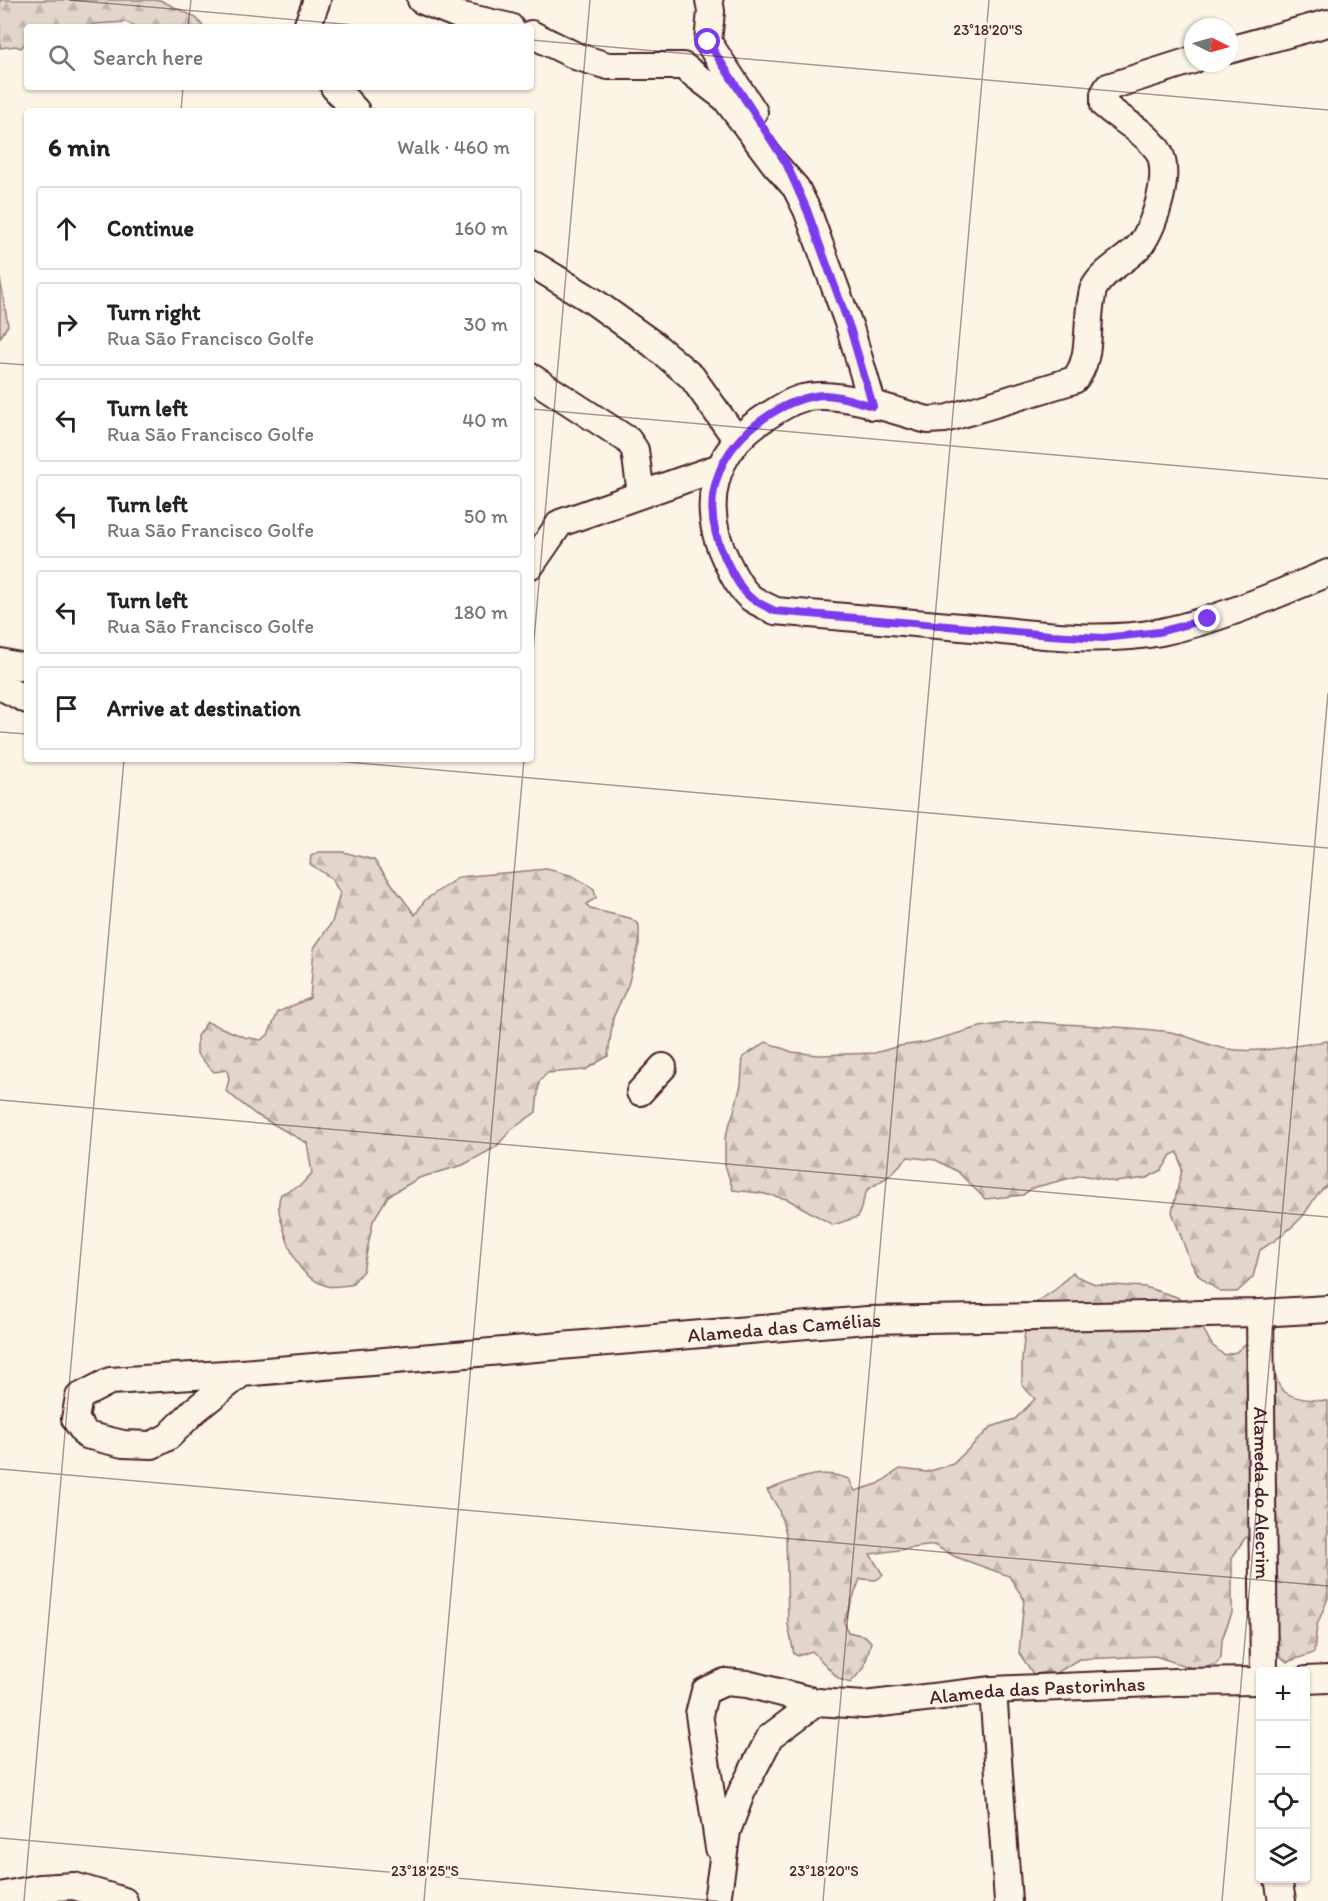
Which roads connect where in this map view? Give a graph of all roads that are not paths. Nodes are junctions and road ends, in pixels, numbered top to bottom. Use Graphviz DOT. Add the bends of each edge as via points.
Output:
graph roads {
  1 [pos="317,0"];
  2 [pos="421,0"];
  3 [pos="709,0"];
  4 [pos="1328,23"];
  5 [pos="308,24"];
  6 [pos="497,24"];
  7 [pos="534,35"];
  8 [pos="708,42"];
  9 [pos="1238,48"];
  10 [pos="1184,63"];
  11 [pos="683,66"];
  12 [pos="336,90"];
  13 [pos="353,108"];
  14 [pos="796,188"];
  15 [pos="534,265"];
  16 [pos="534,379"];
  17 [pos="873,406"];
  18 [pos="737,440"];
  19 [pos="720,466"];
  20 [pos="641,494"];
  21 [pos="534,561"];
  22 [pos="1328,573"];
  23 [pos="0,662"];
  24 [pos="24,667"];
  25 [pos="0,686"];
  26 [pos="24,698"];
  27 [pos="663,1066"];
  28 [pos="640,1092"];
  29 [pos="1328,1309"];
  30 [pos="1260,1313"];
  31 [pos="242,1373"];
  32 [pos="1264,1667"];
  33 [pos="1328,1679"];
  34 [pos="1310,1680"];
  35 [pos="1256,1681"];
  36 [pos="993,1690"];
  37 [pos="817,1702"];
  38 [pos="721,1866"];
  39 [pos="1279,1883"];
  40 [pos="0,1896"];
  41 [pos="124,1901"];
  42 [pos="717,1901"];
  43 [pos="1008,1901"];
  44 [pos="1282,1901"];
  1 -- 5 [label="street"];
  2 -- 6 [label="street" via="458,15"];
  3 -- 8 [label="street"];
  4 -- 9 [label="street"];
  7 -- 11 [label="street" via="578,57 608,66"];
  8 -- 11 [label="street"];
  8 -- 14 [label="street" via="786,163"];
  10 -- 17 [label="street" via="1108,87 1104,94 1104,105 1159,151 1163,166 1161,193 1153,224 1140,245 1094,288 1082,371 1074,380 945,419 928,420"];
  11 -- 14 [label="street" via="725,98"];
  12 -- 13 [label="street"];
  14 -- 17 [label="street" via="850,328"];
  15 -- 18 [label="street" via="593,301 692,377"];
  16 -- 20 [label="street" via="628,440 635,450"];
  17 -- 18 [label="street" via="826,395 802,398 759,421"];
  18 -- 19 [label="street"];
  19 -- 20 [label="street"];
  19 -- 22 [label="street" via="713,489 712,516 718,546 750,597 775,611 1103,638 1159,632 1208,619"];
  20 -- 21 [label="street" via="560,523"];
  23 -- 24 [label="street"];
  25 -- 26 [label="street"];
  27 -- 28 [label="street"];
  29 -- 30 [label="street, Alameda das Camélias"];
  30 -- 31 [label="street, Alameda das Camélias" via="867,1320"];
  30 -- 32 [label="street, Alameda do Alecrim"];
  31 -- 31 [label="street, Alameda das Camélias" via="110,1382 79,1396 75,1419 86,1435 123,1444 152,1445 168,1437"];
  33 -- 34 [label="street"];
  35 -- 36 [label="street, Alameda das Pastorinhas"];
  36 -- 37 [label="street, Alameda das Pastorinhas" via="864,1705"];
  36 -- 43 [label="street"];
  37 -- 38 [label="street" via="770,1737 742,1791 727,1831"];
  37 -- 38 [label="street, Alameda das Pastorinhas" via="747,1684 725,1682 705,1691 699,1714"];
  38 -- 42 [label="street"];
  39 -- 44 [label="street"];
  40 -- 41 [label="street" via="74,1886"];
}
